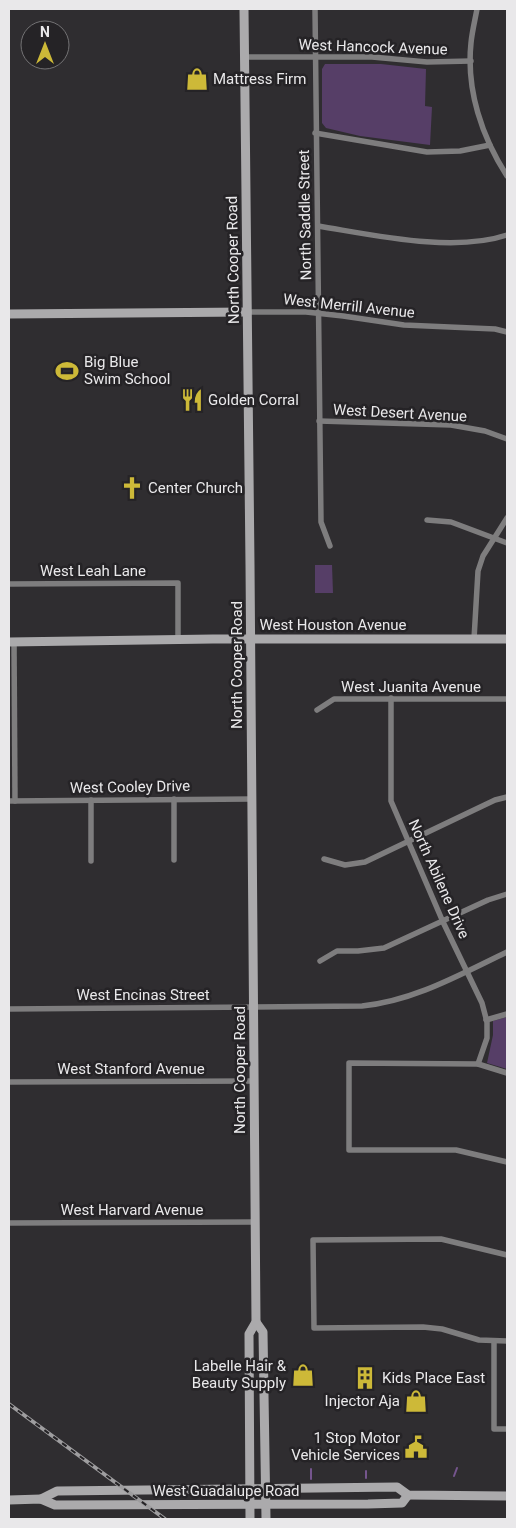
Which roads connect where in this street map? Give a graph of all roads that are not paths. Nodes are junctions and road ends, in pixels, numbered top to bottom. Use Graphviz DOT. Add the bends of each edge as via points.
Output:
graph roads {
  1 [pos="244,9"];
  2 [pos="315,9"];
  3 [pos="477,9"];
  4 [pos="244,57"];
  5 [pos="315,58"];
  6 [pos="471,61"];
  7 [pos="315,133"];
  8 [pos="490,145"];
  9 [pos="507,176"];
  10 [pos="318,226"];
  11 [pos="507,235"];
  12 [pos="247,312"];
  13 [pos="319,313"];
  14 [pos="9,314"];
  15 [pos="507,332"];
  16 [pos="319,421"];
  17 [pos="507,439"];
  18 [pos="507,518"];
  19 [pos="427,520"];
  20 [pos="493,538"];
  21 [pos="507,543"];
  22 [pos="330,546"];
  23 [pos="9,584"];
  24 [pos="250,639"];
  25 [pos="474,639"];
  26 [pos="507,639"];
  27 [pos="178,640"];
  28 [pos="11,642"];
  29 [pos="391,698"];
  30 [pos="507,699"];
  31 [pos="317,710"];
  32 [pos="12,714"];
  33 [pos="507,797"];
  34 [pos="252,798"];
  35 [pos="174,799"];
  36 [pos="91,800"];
  37 [pos="12,801"];
  38 [pos="408,842"];
  39 [pos="324,859"];
  40 [pos="174,860"];
  41 [pos="91,861"];
  42 [pos="507,894"];
  43 [pos="443,922"];
  44 [pos="507,952"];
  45 [pos="320,962"];
  46 [pos="466,971"];
  47 [pos="253,1007"];
  48 [pos="9,1009"];
  49 [pos="507,1014"];
  50 [pos="486,1020"];
  51 [pos="478,1064"];
  52 [pos="507,1073"];
  53 [pos="254,1081"];
  54 [pos="9,1082"];
  55 [pos="507,1162"];
  56 [pos="255,1222"];
  57 [pos="9,1223"];
  58 [pos="507,1255"];
  59 [pos="256,1322"];
  60 [pos="494,1341"];
  61 [pos="507,1341"];
  62 [pos="507,1429"];
  63 [pos="250,1488"];
  64 [pos="266,1488"];
  65 [pos="408,1495"];
  66 [pos="507,1496"];
  67 [pos="42,1499"];
  68 [pos="9,1500"];
  69 [pos="266,1504"];
  70 [pos="250,1505"];
  71 [pos="250,1519"];
  72 [pos="266,1519"];
  1 -- 4 [label="main road, North Cooper Road"];
  2 -- 5 [label="street, North Saddle Street"];
  3 -- 6 [label="street"];
  4 -- 5 [label="street, West Hancock Avenue"];
  4 -- 12 [label="main road, North Cooper Road"];
  5 -- 6 [label="street, West Hancock Avenue"];
  5 -- 7 [label="street, North Saddle Street"];
  6 -- 8 [label="street" via="475,102"];
  7 -- 8 [label="street" via="427,152 460,151"];
  7 -- 10 [label="street, North Saddle Street"];
  8 -- 9 [label="street"];
  10 -- 11 [label="street" via="420,242 479,242"];
  10 -- 13 [label="street, North Saddle Street"];
  12 -- 13 [label="street, West Merrill Avenue"];
  12 -- 14 [label="main road, West Merrill Avenue"];
  12 -- 24 [label="main road, North Cooper Road"];
  13 -- 15 [label="street, West Merrill Avenue" via="404,325"];
  13 -- 16 [label="street, North Saddle Street"];
  16 -- 17 [label="street, West Desert Avenue" via="451,425"];
  16 -- 22 [label="street, North Saddle Street" via="320,522"];
  18 -- 20 [label="street"];
  19 -- 20 [label="street" via="451,522"];
  20 -- 21 [label="street"];
  20 -- 25 [label="street" via="478,571"];
  23 -- 27 [label="street, West Leah Lane" via="178,584"];
  24 -- 25 [label="main road, West Houston Avenue"];
  24 -- 27 [label="main road, West Houston Avenue"];
  24 -- 34 [label="main road, North Cooper Road"];
  25 -- 26 [label="main road, West Houston Avenue"];
  27 -- 28 [label="main road, West Houston Avenue"];
  28 -- 32 [label="street"];
  29 -- 30 [label="street, West Juanita Avenue"];
  29 -- 31 [label="street, West Juanita Avenue" via="334,699"];
  29 -- 38 [label="street, North Abilene Drive" via="391,801"];
  32 -- 37 [label="street"];
  33 -- 38 [label="street"];
  34 -- 35 [label="street, West Cooley Drive"];
  34 -- 47 [label="main road, North Cooper Road"];
  35 -- 36 [label="street, West Cooley Drive"];
  35 -- 40 [label="street"];
  36 -- 37 [label="street, West Cooley Drive"];
  36 -- 41 [label="street"];
  38 -- 39 [label="street" via="365,862 345,865"];
  38 -- 43 [label="street, North Abilene Drive"];
  42 -- 43 [label="street"];
  43 -- 45 [label="street" via="384,948 337,951"];
  43 -- 46 [label="street, North Abilene Drive"];
  44 -- 46 [label="street, West Encinas Street"];
  46 -- 47 [label="street, West Encinas Street" via="413,994 379,1004"];
  46 -- 50 [label="street, North Abilene Drive" via="482,1003"];
  47 -- 48 [label="street, West Encinas Street"];
  47 -- 53 [label="main road, North Cooper Road"];
  49 -- 50 [label="street"];
  50 -- 51 [label="street, North Abilene Drive" via="487,1038"];
  51 -- 52 [label="street"];
  51 -- 55 [label="street" via="348,1063 349,1150 456,1150"];
  53 -- 54 [label="street, West Stanford Avenue"];
  53 -- 56 [label="main road, North Cooper Road"];
  56 -- 57 [label="street, West Harvard Avenue"];
  56 -- 59 [label="main road, North Cooper Road"];
  58 -- 60 [label="street" via="441,1239 313,1240 314,1328 422,1327"];
  59 -- 63 [label="main road, North Cooper Road" via="249,1334"];
  59 -- 64 [label="main road, North Cooper Road" via="263,1332"];
  60 -- 61 [label="street"];
  60 -- 62 [label="street" via="494,1429"];
  63 -- 64 [label="main road, West Guadalupe Road"];
  63 -- 67 [label="main road, West Guadalupe Road" via="57,1491"];
  63 -- 70 [label="main road, North Cooper Road"];
  64 -- 65 [label="main road, West Guadalupe Road" via="397,1487"];
  64 -- 69 [label="main road, North Cooper Road"];
  65 -- 66 [label="main road, West Guadalupe Road"];
  65 -- 69 [label="main road, West Guadalupe Road" via="402,1503"];
  67 -- 68 [label="main road, West Guadalupe Road"];
  67 -- 70 [label="main road, West Guadalupe Road" via="55,1506"];
  69 -- 70 [label="main road, West Guadalupe Road"];
  69 -- 72 [label="main road, North Cooper Road"];
  70 -- 71 [label="main road, North Cooper Road"];
}
